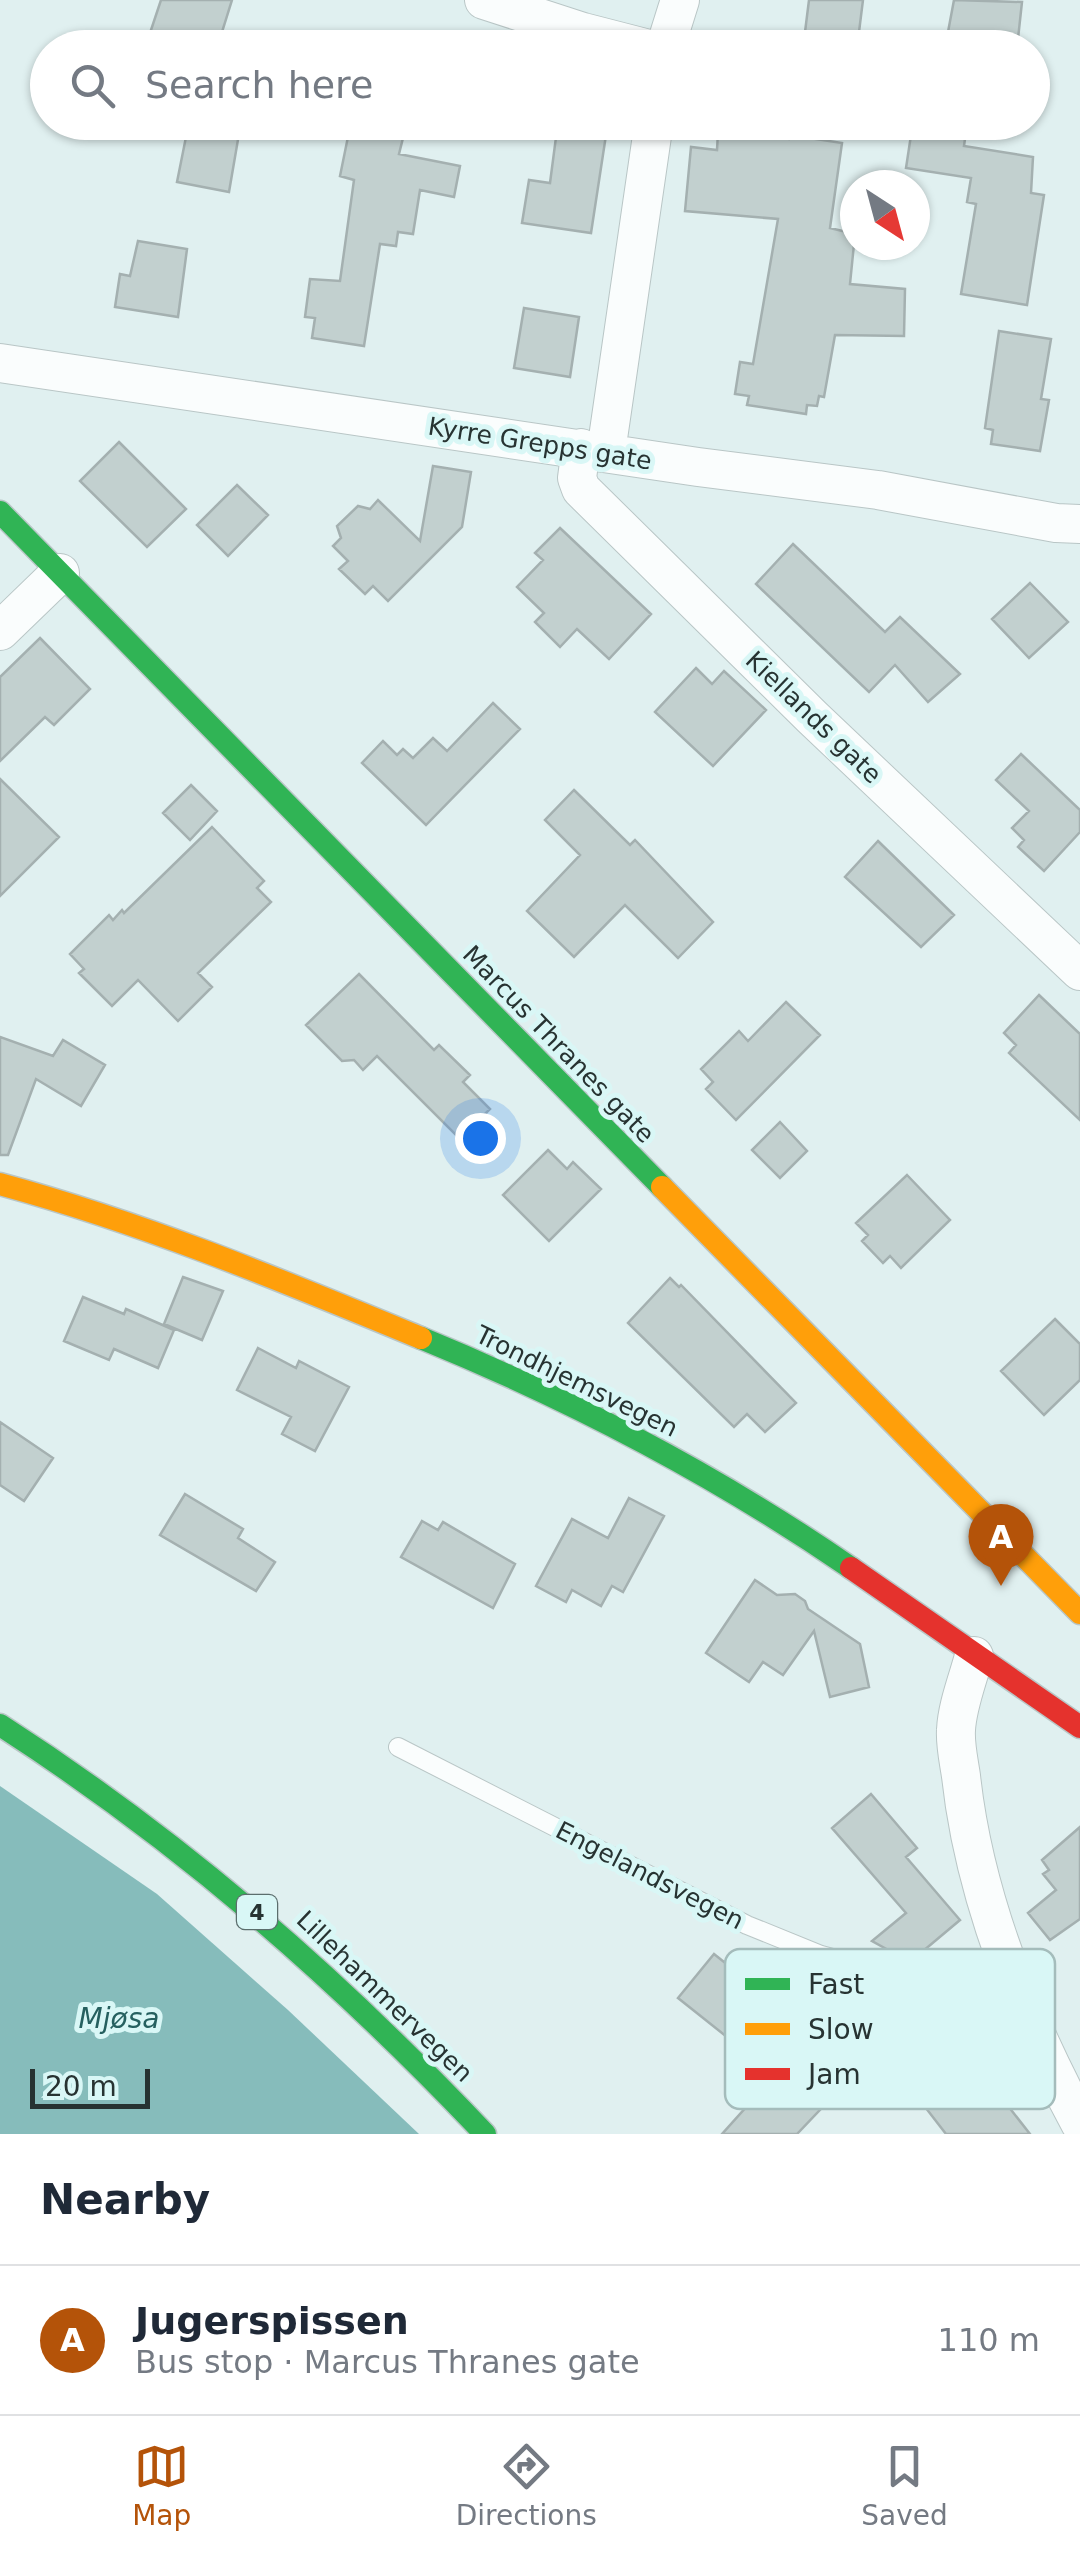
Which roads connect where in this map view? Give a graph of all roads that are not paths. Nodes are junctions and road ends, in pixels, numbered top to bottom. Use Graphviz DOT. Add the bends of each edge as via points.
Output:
graph roads {
  1 [pos="484,0"];
  2 [pos="680,0"];
  3 [pos="576,30"];
  4 [pos="671,30"];
  5 [pos="651,140"];
  6 [pos="0,363"];
  7 [pos="593,450"];
  8 [pos="0,512"];
  9 [pos="1080,524"];
  10 [pos="60,573"];
  11 [pos="0,631"];
  12 [pos="1080,971"];
  13 [pos="0,1184"];
  14 [pos="1080,1613"];
  15 [pos="974,1656"];
  16 [pos="0,1724"];
  17 [pos="1080,1727"];
  18 [pos="398,1747"];
  19 [pos="806,1949"];
  20 [pos="1004,1949"];
  21 [pos="1055,2075"];
  22 [pos="1080,2123"];
  23 [pos="485,2134"];
  1 -- 3 [label="street"];
  2 -- 4 [label="street"];
  5 -- 7 [label="street, Kiellands gate"];
  6 -- 7 [label="street, Kyrre Grepps gate"];
  7 -- 9 [label="street, Kyrre Grepps gate"];
  7 -- 12 [label="street, Kiellands gate" via="577,478 581,489"];
  8 -- 10 [label="main road, Marcus Thranes gate"];
  10 -- 11 [label="street"];
  10 -- 14 [label="main road, Marcus Thranes gate"];
  13 -- 15 [label="main road, Trondhjemsvegen" via="293,1286 518,1378 725,1485"];
  15 -- 17 [label="main road, Trondhjemsvegen"];
  15 -- 20 [label="street" via="956,1730 966,1818"];
  16 -- 23 [label="main road, Lillehammervegen / 4" via="197,1862 298,1946"];
  18 -- 19 [label="lane, Engelandsvegen"];
  21 -- 22 [label="street"];
}
